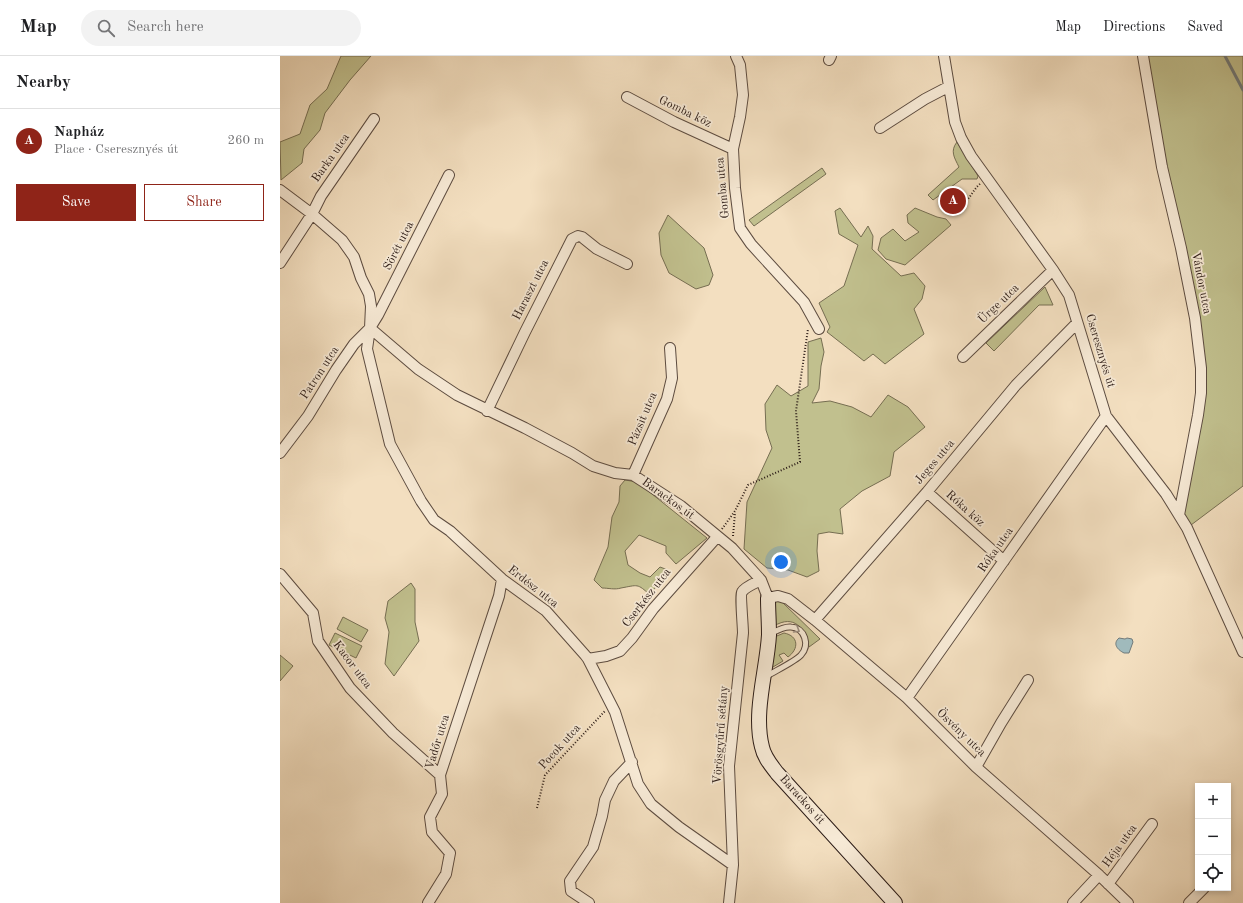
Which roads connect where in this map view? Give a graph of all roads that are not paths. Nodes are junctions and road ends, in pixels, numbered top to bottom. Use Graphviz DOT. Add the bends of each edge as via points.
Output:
graph roads {
  1 [pos="944,56"];
  2 [pos="1143,56"];
  3 [pos="738,60"];
  4 [pos="948,87"];
  5 [pos="627,97"];
  6 [pos="374,119"];
  7 [pos="880,128"];
  8 [pos="733,149"];
  9 [pos="449,175"];
  10 [pos="280,190"];
  11 [pos="312,214"];
  12 [pos="280,263"];
  13 [pos="627,264"];
  14 [pos="1053,270"];
  15 [pos="1077,323"];
  16 [pos="370,328"];
  17 [pos="819,330"];
  18 [pos="670,348"];
  19 [pos="963,357"];
  20 [pos="487,411"];
  21 [pos="1106,416"];
  22 [pos="280,453"];
  23 [pos="633,475"];
  24 [pos="927,492"];
  25 [pos="1179,516"];
  26 [pos="717,536"];
  27 [pos="1004,562"];
  28 [pos="280,574"];
  29 [pos="502,579"];
  30 [pos="761,580"];
  31 [pos="768,598"];
  32 [pos="815,620"];
  33 [pos="769,634"];
  34 [pos="1243,652"];
  35 [pos="588,659"];
  36 [pos="764,677"];
  37 [pos="1028,680"];
  38 [pos="907,698"];
  39 [pos="632,762"];
  40 [pos="976,767"];
  41 [pos="440,775"];
  42 [pos="1152,824"];
  43 [pos="733,865"];
  44 [pos="1099,875"];
  45 [pos="1108,884"];
  46 [pos="1201,891"];
  47 [pos="893,902"];
  48 [pos="428,903"];
  49 [pos="589,903"];
  50 [pos="728,903"];
  51 [pos="1073,903"];
  52 [pos="1128,903"];
  53 [pos="1189,903"];
  1 -- 4 [label="street, Cseresznyés út"];
  2 -- 25 [label="street, Vándor utca" via="1162,167 1195,318 1201,368 1198,415"];
  3 -- 8 [label="street, Gomba utca" via="743,95"];
  4 -- 7 [label="street" via="924,99"];
  4 -- 14 [label="street, Cseresznyés út" via="955,122 971,156"];
  5 -- 8 [label="street, Gomba köz"];
  6 -- 11 [label="street, Barka utca" via="321,196"];
  8 -- 17 [label="street, Gomba utca" via="740,228 751,244 804,302"];
  9 -- 16 [label="street, Sörét utca"];
  10 -- 11 [label="street"];
  11 -- 12 [label="street, Barka utca"];
  11 -- 16 [label="street" via="342,240 354,257 360,278 369,294"];
  13 -- 20 [label="street, Haraszt utca" via="597,249 582,237 572,239"];
  14 -- 15 [label="street, Cseresznyés út" via="1069,295"];
  14 -- 19 [label="street, Ürge utca"];
  15 -- 21 [label="street, Cseresznyés út"];
  15 -- 24 [label="street, Jeges utca" via="1016,386"];
  16 -- 20 [label="street, Barackos út" via="418,370 456,395"];
  16 -- 22 [label="street, Patron utca" via="354,344 308,416"];
  16 -- 29 [label="street, Erdész utca" via="368,348 390,444 434,520"];
  18 -- 23 [label="street, Pázsit utca" via="672,378 667,399"];
  20 -- 23 [label="street, Barackos út" via="525,428 593,466"];
  21 -- 25 [label="street, Cseresznyés út" via="1166,494"];
  21 -- 27 [label="street, Róka utca"];
  23 -- 26 [label="street, Barackos út" via="680,506"];
  24 -- 27 [label="street, Róka köz"];
  24 -- 32 [label="street, Jeges utca"];
  25 -- 34 [label="street, Cseresznyés út" via="1187,528"];
  26 -- 30 [label="street, Barackos út" via="732,548"];
  26 -- 35 [label="street, Cserkész utca" via="620,651"];
  27 -- 38 [label="street, Róka utca"];
  28 -- 41 [label="street, Kacor utca" via="313,613 318,641 350,688 393,733"];
  29 -- 35 [label="street, Erdész utca" via="546,611"];
  29 -- 41 [label="street, Vadőr utca" via="500,596"];
  30 -- 31 [label="street, Barackos út"];
  30 -- 43 [label="street, Vörösgyűrű sétány" via="743,590 740,595 743,633 730,766"];
  31 -- 32 [label="street, Ösvény utca" via="778,596 788,599"];
  31 -- 33 [label="street, Barackos út"];
  32 -- 38 [label="street, Ösvény utca"];
  33 -- 36 [label="street, Barackos út"];
  33 -- 36 [label="lane, one-way" via="790,626 797,628 806,642 801,656"];
  35 -- 39 [label="street, Erdész utca" via="615,712"];
  36 -- 47 [label="street, Barackos út" via="759,733 762,749 768,760"];
  37 -- 40 [label="street"];
  38 -- 40 [label="street, Ösvény utca"];
  39 -- 43 [label="street, Erdész utca" via="638,784 651,804"];
  39 -- 49 [label="street" via="614,781 605,800 592,847 570,881 571,891"];
  40 -- 44 [label="street, Ösvény utca"];
  41 -- 48 [label="street, Vadőr utca" via="442,794 430,817 432,832 450,853 446,874"];
  42 -- 45 [label="street, Héja utca"];
  43 -- 50 [label="street, Vörösgyűrű sétány"];
  44 -- 45 [label="street, Ösvény utca"];
  44 -- 51 [label="street"];
  45 -- 52 [label="street, Ösvény utca"];
  46 -- 53 [label="street"];
}
